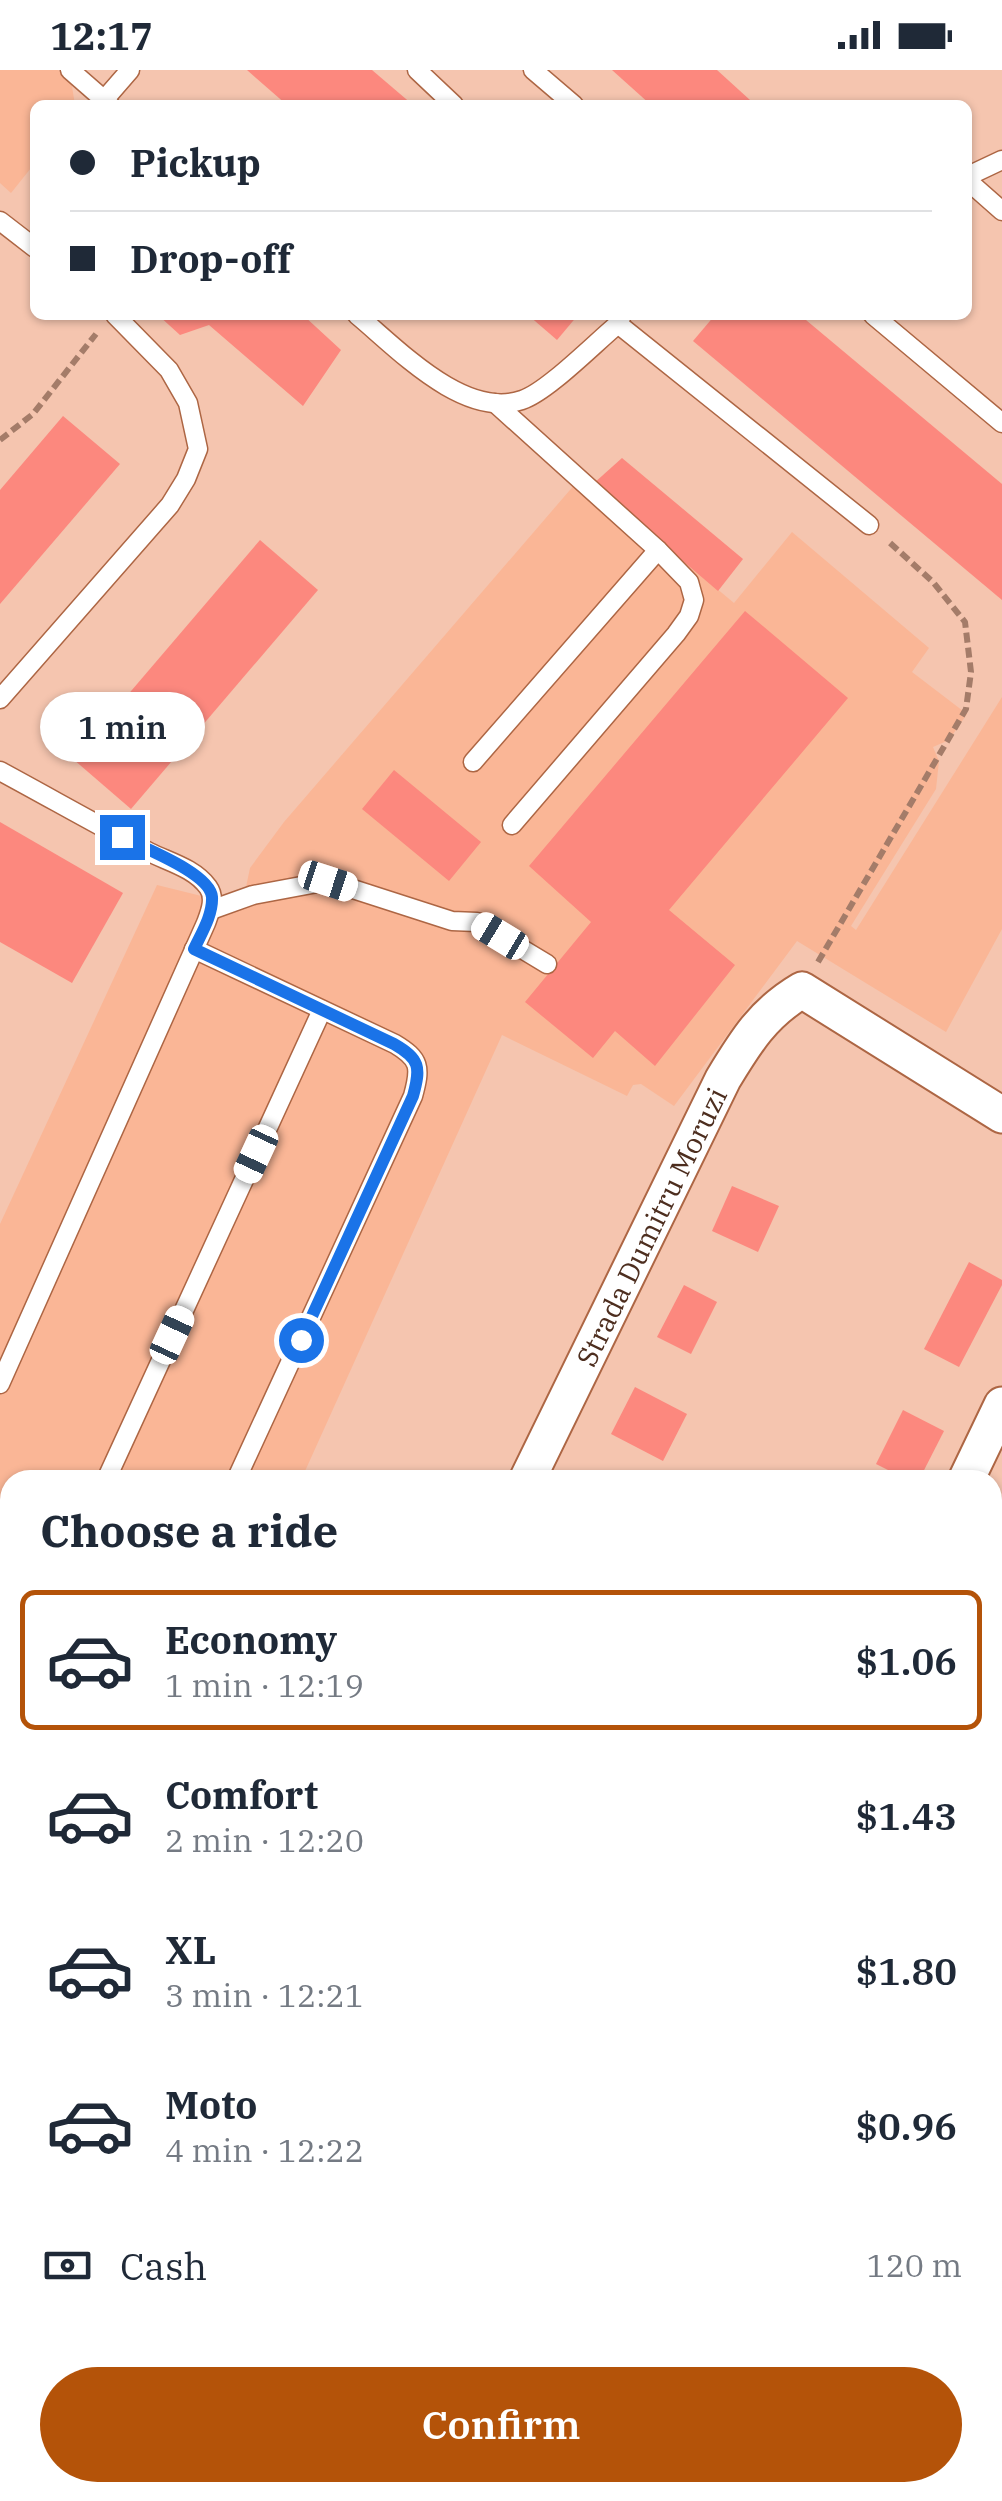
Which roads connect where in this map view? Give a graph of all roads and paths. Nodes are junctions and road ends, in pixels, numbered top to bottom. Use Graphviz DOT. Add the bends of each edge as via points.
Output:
graph roads {
  1 [pos="70,70"];
  2 [pos="130,70"];
  3 [pos="417,70"];
  4 [pos="533,70"];
  5 [pos="105,100"];
  6 [pos="108,100"];
  7 [pos="449,100"];
  8 [pos="568,100"];
  9 [pos="1002,160"];
  10 [pos="972,176"];
  11 [pos="972,182"];
  12 [pos="1002,212"];
  13 [pos="0,222"];
  14 [pos="30,244"];
  15 [pos="120,320"];
  16 [pos="363,320"];
  17 [pos="619,320"];
  18 [pos="621,320"];
  19 [pos="880,320"];
  20 [pos="100,329"];
  21 [pos="495,403"];
  22 [pos="1002,423"];
  23 [pos="0,440"];
  24 [pos="869,524"];
  25 [pos="658,550"];
  26 [pos="0,699"];
  27 [pos="474,762"];
  28 [pos="0,771"];
  29 [pos="512,825"];
  30 [pos="211,910"];
  31 [pos="194,949"];
  32 [pos="547,964"];
  33 [pos="802,990"];
  34 [pos="322,1010"];
  35 [pos="1002,1115"];
  36 [pos="0,1384"];
  37 [pos="1002,1404"];
  38 [pos="111,1470"];
  39 [pos="241,1470"];
  40 [pos="532,1470"];
  41 [pos="971,1470"];
  1 -- 5 [label="lane"];
  2 -- 6 [label="lane"];
  3 -- 7 [label="lane"];
  4 -- 8 [label="lane"];
  9 -- 10 [label="lane"];
  11 -- 12 [label="lane"];
  13 -- 14 [label="lane"];
  15 -- 26 [label="lane" via="169,370 188,403 198,449 170,505"];
  16 -- 21 [label="lane" via="448,388"];
  17 -- 21 [label="lane" via="547,386 522,400"];
  18 -- 24 [label="lane"];
  19 -- 22 [label="lane"];
  20 -- 23 [label="path" via="33,414"];
  21 -- 25 [label="lane"];
  24 -- 33 [label="path" via="933,582 965,622 971,672 966,709"];
  25 -- 27 [label="lane"];
  25 -- 29 [label="lane" via="690,582 689,616"];
  28 -- 30 [label="lane" via="192,872 207,884"];
  30 -- 31 [label="lane"];
  30 -- 32 [label="lane" via="328,881 452,922 477,922"];
  31 -- 34 [label="lane"];
  31 -- 36 [label="lane"];
  33 -- 35 [label="street"];
  33 -- 40 [label="street, Strada Dumitru Moruzi" via="752,1032 723,1079"];
  34 -- 38 [label="lane"];
  34 -- 39 [label="lane" via="410,1053 418,1077"];
  37 -- 41 [label="street"];
}
